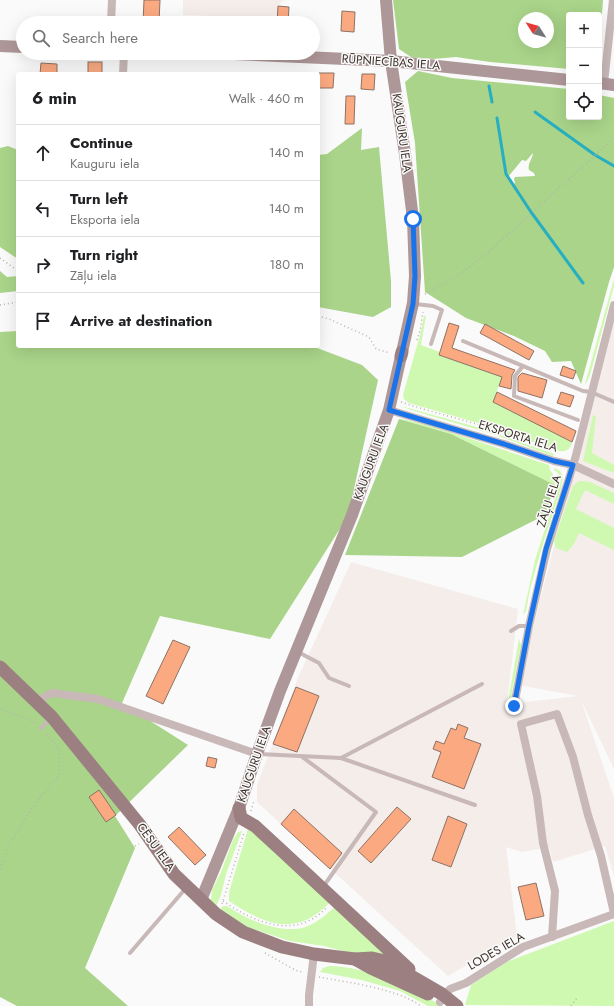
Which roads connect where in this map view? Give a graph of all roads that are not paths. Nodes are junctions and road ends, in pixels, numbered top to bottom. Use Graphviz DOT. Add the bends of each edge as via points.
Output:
graph roads {
  1 [pos="112,0"];
  2 [pos="386,0"];
  3 [pos="613,0"];
  4 [pos="111,16"];
  5 [pos="0,46"];
  6 [pos="16,47"];
  7 [pos="320,58"];
  8 [pos="123,60"];
  9 [pos="391,61"];
  10 [pos="122,72"];
  11 [pos="566,80"];
  12 [pos="606,84"];
  13 [pos="413,304"];
  14 [pos="614,305"];
  15 [pos="463,341"];
  16 [pos="431,344"];
  17 [pos="523,366"];
  18 [pos="591,392"];
  19 [pos="614,402"];
  20 [pos="389,410"];
  21 [pos="578,420"];
  22 [pos="573,465"];
  23 [pos="614,484"];
  24 [pos="529,626"];
  25 [pos="511,631"];
  26 [pos="296,651"];
  27 [pos="0,667"];
  28 [pos="482,684"];
  29 [pos="349,686"];
  30 [pos="37,703"];
  31 [pos="514,706"];
  32 [pos="52,717"];
  33 [pos="41,728"];
  34 [pos="257,754"];
  35 [pos="301,756"];
  36 [pos="340,758"];
  37 [pos="475,806"];
  38 [pos="239,808"];
  39 [pos="188,887"];
  40 [pos="322,888"];
  41 [pos="201,900"];
  42 [pos="614,914"];
  43 [pos="552,937"];
  44 [pos="130,953"];
  45 [pos="314,954"];
  46 [pos="355,959"];
  47 [pos="427,985"];
  48 [pos="443,1001"];
  49 [pos="309,1006"];
  50 [pos="457,1006"];
  1 -- 4 [label="street"];
  2 -- 9 [label="main road, KAUGURU IELA"];
  3 -- 12 [label="street"];
  5 -- 6 [label="main road"];
  7 -- 9 [label="main road, RŪPNIECĪBAS IELA"];
  8 -- 10 [label="street"];
  9 -- 11 [label="main road, RŪPNIECĪBAS IELA"];
  9 -- 13 [label="main road, KAUGURU IELA" via="413,219"];
  13 -- 16 [label="lane" via="433,306 442,310"];
  13 -- 20 [label="main road, KAUGURU IELA" via="399,354"];
  14 -- 18 [label="street, ZĀĻU IELA"];
  15 -- 17 [label="lane"];
  17 -- 18 [label="lane"];
  17 -- 21 [label="lane" via="515,376 514,396"];
  18 -- 19 [label="lane"];
  18 -- 22 [label="street, ZĀĻU IELA"];
  20 -- 22 [label="street, EKSPORTA IELA"];
  20 -- 26 [label="main road, KAUGURU IELA" via="352,515"];
  22 -- 23 [label="street, EKSPORTA IELA"];
  22 -- 24 [label="street, ZĀĻU IELA" via="546,549"];
  24 -- 25 [label="lane" via="520,626"];
  24 -- 31 [label="street, ZĀĻU IELA"];
  26 -- 29 [label="lane" via="319,663 329,678"];
  26 -- 34 [label="main road, KAUGURU IELA"];
  27 -- 30 [label="main road, CĒSU IELA"];
  28 -- 36 [label="lane"];
  30 -- 32 [label="main road, CĒSU IELA"];
  30 -- 34 [label="street" via="52,693 98,699"];
  32 -- 33 [label="lane"];
  32 -- 39 [label="main road, CĒSU IELA" via="140,825 174,874"];
  34 -- 35 [label="lane"];
  34 -- 38 [label="main road, KAUGURU IELA"];
  35 -- 36 [label="lane"];
  35 -- 40 [label="lane" via="376,812"];
  36 -- 37 [label="lane"];
  38 -- 40 [label="main road" via="241,818 255,826"];
  38 -- 41 [label="main road, KAUGURU IELA"];
  39 -- 41 [label="main road, CĒSU IELA"];
  39 -- 44 [label="lane"];
  40 -- 47 [label="main road"];
  41 -- 45 [label="main road, CĒSU IELA" via="216,914 243,932 282,947"];
  42 -- 43 [label="street, LODES IELA"];
  42 -- 43 [label="street" via="601,856 573,757 557,714 521,724 555,891"];
  43 -- 48 [label="street, LODES IELA" via="523,947 466,983 450,989"];
  45 -- 46 [label="main road, CĒSU IELA"];
  45 -- 49 [label="street"];
  46 -- 47 [label="main road, CĒSU IELA" via="372,958 385,961"];
  46 -- 48 [label="main road, CĒSU IELA"];
  47 -- 48 [label="main road, CĒSU IELA"];
  48 -- 50 [label="main road, CĒSU IELA"];
}
